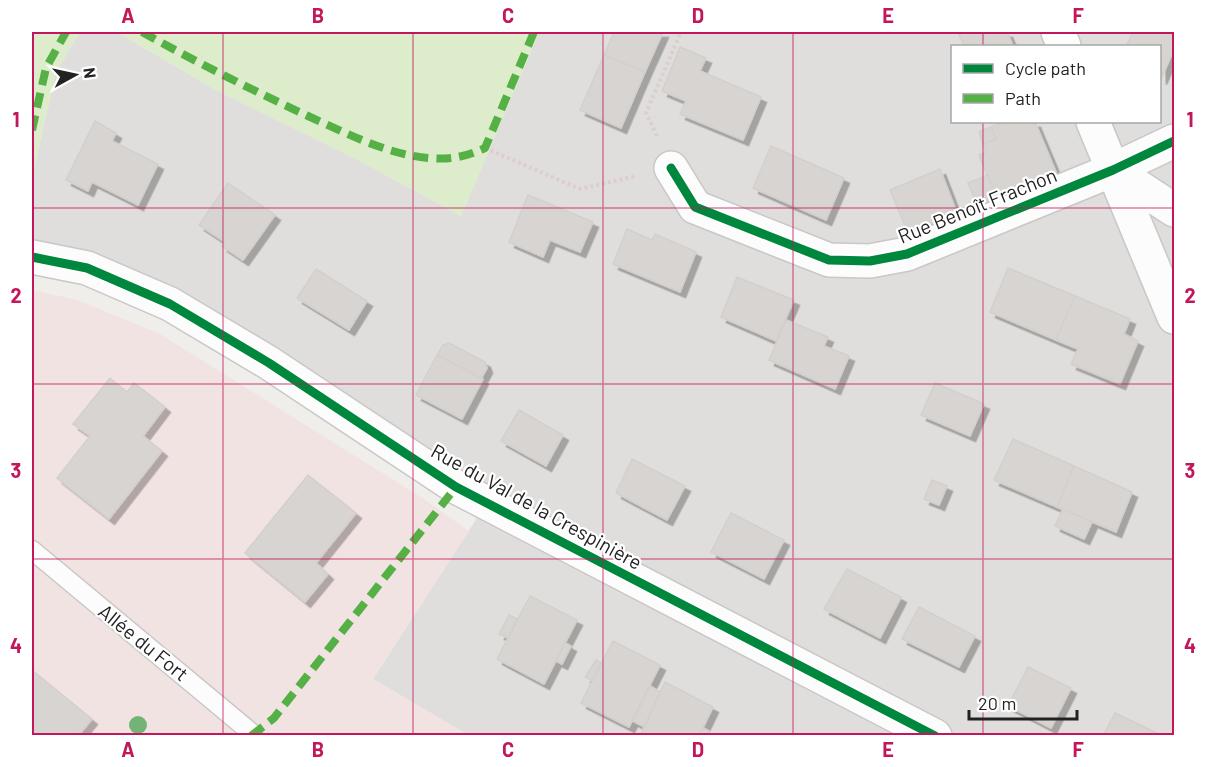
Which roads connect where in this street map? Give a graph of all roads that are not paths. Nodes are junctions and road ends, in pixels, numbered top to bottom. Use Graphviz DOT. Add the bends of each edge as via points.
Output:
graph roads {
  1 [pos="1094,123"];
  2 [pos="1174,141"];
  3 [pos="671,168"];
  4 [pos="1113,170"];
  5 [pos="1174,210"];
  6 [pos="32,257"];
  7 [pos="1174,317"];
  8 [pos="32,550"];
  9 [pos="253,735"];
  10 [pos="935,735"];
  1 -- 4 [label="street"];
  2 -- 4 [label="street, Rue Benoît Frachon"];
  3 -- 4 [label="street, Rue Benoît Frachon" via="695,207 829,260 870,261 907,254"];
  4 -- 5 [label="street"];
  4 -- 7 [label="street"];
  6 -- 10 [label="street, Rue du Val de la Crespinière" via="87,268 170,304 269,363 456,487"];
  8 -- 9 [label="lane, Allée du Fort"];
}
